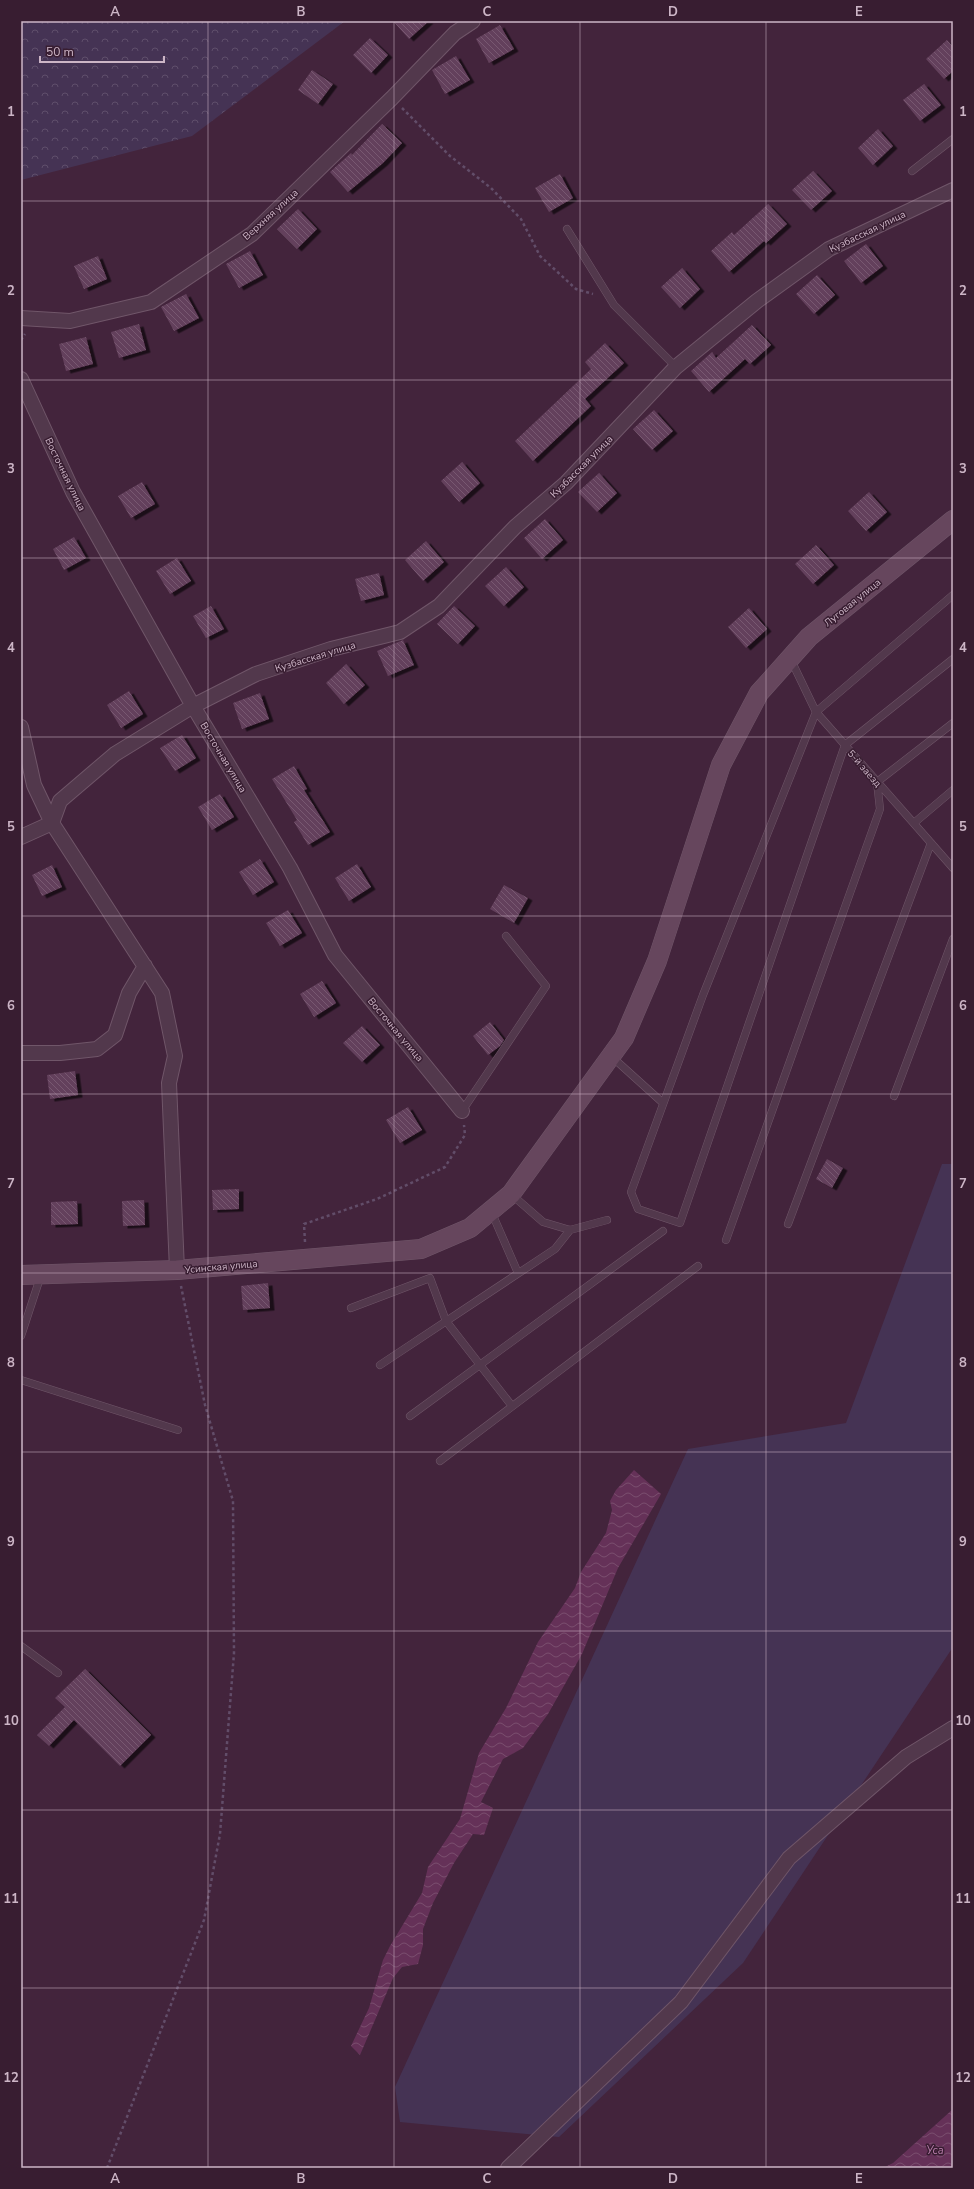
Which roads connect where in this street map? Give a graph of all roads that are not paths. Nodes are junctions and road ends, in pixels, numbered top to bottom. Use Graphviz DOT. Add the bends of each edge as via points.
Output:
graph roads {
  1 [pos="473,21"];
  2 [pos="953,139"];
  3 [pos="912,171"];
  4 [pos="953,190"];
  5 [pos="567,229"];
  6 [pos="21,318"];
  7 [pos="676,367"];
  8 [pos="21,379"];
  9 [pos="953,520"];
  10 [pos="953,595"];
  11 [pos="790,658"];
  12 [pos="953,659"];
  13 [pos="193,706"];
  14 [pos="816,712"];
  15 [pos="953,723"];
  16 [pos="21,727"];
  17 [pos="845,745"];
  18 [pos="878,782"];
  19 [pos="953,790"];
  20 [pos="52,823"];
  21 [pos="914,823"];
  22 [pos="21,837"];
  23 [pos="931,843"];
  24 [pos="953,868"];
  25 [pos="506,936"];
  26 [pos="953,940"];
  27 [pos="145,966"];
  28 [pos="21,1053"];
  29 [pos="611,1056"];
  30 [pos="894,1096"];
  31 [pos="663,1103"];
  32 [pos="462,1112"];
  33 [pos="511,1194"];
  34 [pos="491,1211"];
  35 [pos="607,1220"];
  36 [pos="788,1224"];
  37 [pos="570,1230"];
  38 [pos="663,1231"];
  39 [pos="726,1240"];
  40 [pos="698,1266"];
  41 [pos="177,1270"];
  42 [pos="518,1273"];
  43 [pos="21,1275"];
  44 [pos="41,1275"];
  45 [pos="351,1308"];
  46 [pos="446,1321"];
  47 [pos="21,1336"];
  48 [pos="480,1364"];
  49 [pos="380,1365"];
  50 [pos="21,1380"];
  51 [pos="512,1406"];
  52 [pos="410,1416"];
  53 [pos="178,1430"];
  54 [pos="440,1461"];
  55 [pos="21,1646"];
  56 [pos="58,1673"];
  57 [pos="953,1728"];
  58 [pos="508,2168"];
  1 -- 6 [label="street, Верхняя улица" via="455,33 252,234 151,302 70,321"];
  2 -- 3 [label="lane"];
  4 -- 7 [label="street, Кузбасская улица" via="829,249 756,301"];
  5 -- 7 [label="lane" via="612,301"];
  7 -- 13 [label="street, Кузбасская улица" via="566,483 515,526 439,606 400,632 331,649 256,674"];
  8 -- 13 [label="street, Восточная улица" via="73,492"];
  9 -- 11 [label="street, Луговая улица" via="809,637"];
  10 -- 14 [label="lane"];
  11 -- 14 [label="lane, 5-й заезд"];
  11 -- 29 [label="street, Луговая улица" via="758,692 721,765 657,960 624,1038"];
  12 -- 17 [label="lane"];
  13 -- 20 [label="street, Кузбасская улица" via="115,754 60,801"];
  13 -- 32 [label="street, Восточная улица" via="290,868 335,955"];
  14 -- 17 [label="lane, 5-й заезд"];
  14 -- 31 [label="lane" via="703,995"];
  15 -- 18 [label="lane"];
  16 -- 20 [label="street" via="34,785"];
  17 -- 18 [label="lane, 5-й заезд"];
  17 -- 31 [label="lane" via="680,1223 638,1209 630,1192"];
  18 -- 21 [label="lane, 5-й заезд"];
  18 -- 39 [label="lane" via="880,809"];
  19 -- 21 [label="lane"];
  20 -- 22 [label="street"];
  20 -- 27 [label="street"];
  21 -- 23 [label="lane, 5-й заезд"];
  23 -- 24 [label="lane, 5-й заезд"];
  23 -- 36 [label="lane"];
  25 -- 32 [label="lane" via="546,986"];
  26 -- 30 [label="lane"];
  27 -- 28 [label="street" via="129,993 115,1035 97,1049 60,1053"];
  27 -- 41 [label="street" via="162,992 175,1056 169,1083"];
  29 -- 31 [label="lane"];
  29 -- 33 [label="street, Усинская улица"];
  33 -- 34 [label="street, Усинская улица"];
  33 -- 37 [label="lane" via="543,1222"];
  34 -- 41 [label="street, Усинская улица" via="470,1228 421,1249"];
  34 -- 42 [label="lane"];
  35 -- 37 [label="lane"];
  37 -- 42 [label="lane" via="555,1249"];
  38 -- 48 [label="lane"];
  40 -- 51 [label="lane"];
  41 -- 44 [label="street, Усинская улица"];
  42 -- 46 [label="lane"];
  43 -- 44 [label="street, Усинская улица"];
  44 -- 47 [label="lane"];
  45 -- 46 [label="lane" via="430,1278"];
  46 -- 48 [label="lane"];
  46 -- 49 [label="lane"];
  48 -- 51 [label="lane"];
  48 -- 52 [label="lane"];
  50 -- 53 [label="lane"];
  51 -- 54 [label="lane"];
  55 -- 56 [label="lane"];
  57 -- 58 [label="street" via="906,1757 789,1858 681,2002"];
}
